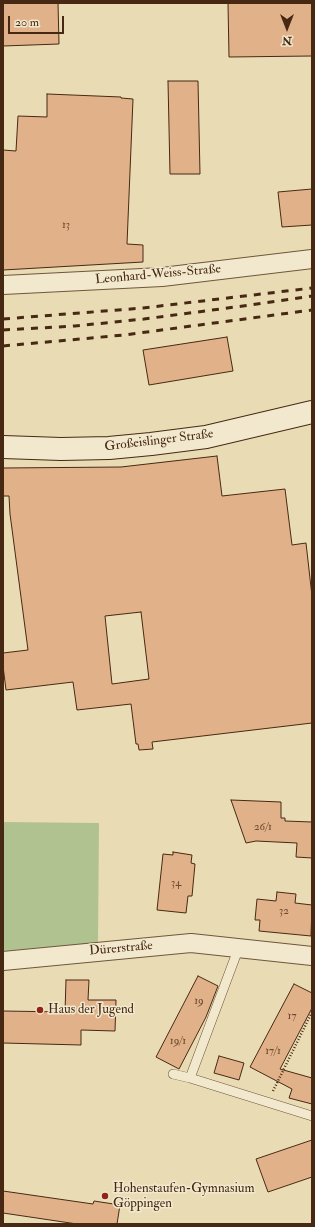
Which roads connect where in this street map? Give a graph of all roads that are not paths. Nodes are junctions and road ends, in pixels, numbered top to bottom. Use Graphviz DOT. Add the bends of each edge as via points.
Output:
graph roads {
  1 [pos="312,259"];
  2 [pos="3,285"];
  3 [pos="312,412"];
  4 [pos="3,447"];
  5 [pos="239,947"];
  6 [pos="312,956"];
  7 [pos="3,961"];
  8 [pos="173,1074"];
  9 [pos="190,1078"];
  10 [pos="312,1116"];
  1 -- 2 [label="street, Leonhard-Weiss-Straße" via="162,277"];
  3 -- 4 [label="main road, Großeislinger Straße" via="206,436 151,444 68,449"];
  5 -- 6 [label="street, Dürerstraße"];
  5 -- 7 [label="street, Dürerstraße" via="191,943"];
  5 -- 9 [label="lane"];
  8 -- 9 [label="lane"];
  9 -- 10 [label="lane"];
}
